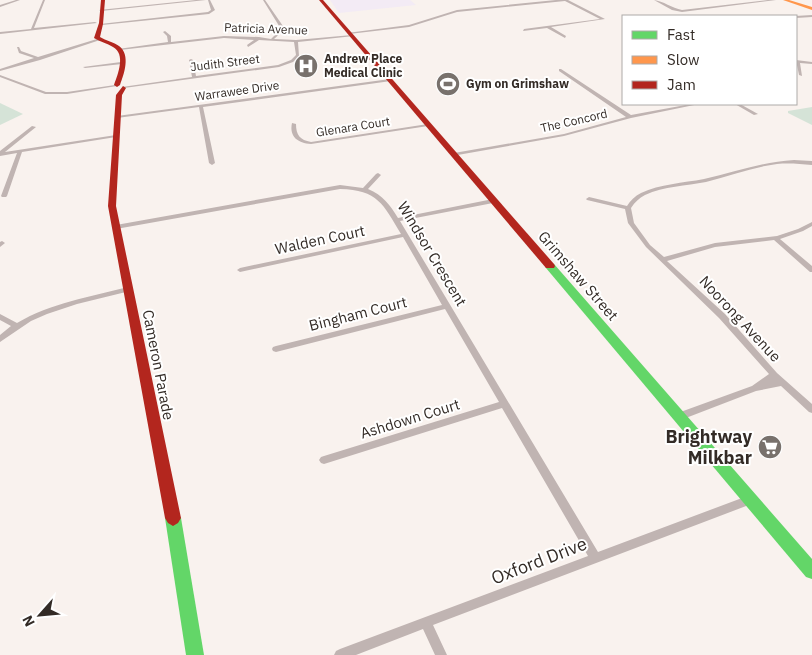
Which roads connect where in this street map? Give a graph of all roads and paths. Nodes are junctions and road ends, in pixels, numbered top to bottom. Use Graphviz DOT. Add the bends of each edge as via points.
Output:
graph roads {
  1 [pos="19,0"];
  2 [pos="44,0"];
  3 [pos="205,0"];
  4 [pos="209,0"];
  5 [pos="264,0"];
  6 [pos="321,0"];
  7 [pos="565,0"];
  8 [pos="656,0"];
  9 [pos="728,0"];
  10 [pos="772,0"];
  11 [pos="780,0"];
  12 [pos="160,2"];
  13 [pos="790,2"];
  14 [pos="739,4"];
  15 [pos="0,6"];
  16 [pos="812,10"];
  17 [pos="812,16"];
  18 [pos="797,18"];
  19 [pos="99,23"];
  20 [pos="548,27"];
  21 [pos="32,30"];
  22 [pos="524,30"];
  23 [pos="165,32"];
  24 [pos="0,33"];
  25 [pos="351,34"];
  26 [pos="565,37"];
  27 [pos="259,38"];
  28 [pos="272,39"];
  29 [pos="296,41"];
  30 [pos="169,42"];
  31 [pos="248,46"];
  32 [pos="18,48"];
  33 [pos="120,49"];
  34 [pos="39,59"];
  35 [pos="191,60"];
  36 [pos="797,61"];
  37 [pos="121,63"];
  38 [pos="812,63"];
  39 [pos="85,67"];
  40 [pos="560,70"];
  41 [pos="1,74"];
  42 [pos="801,75"];
  43 [pos="194,78"];
  44 [pos="390,80"];
  45 [pos="120,87"];
  46 [pos="693,105"];
  47 [pos="739,105"];
  48 [pos="201,106"];
  49 [pos="756,114"];
  50 [pos="117,117"];
  51 [pos="630,118"];
  52 [pos="294,124"];
  53 [pos="428,125"];
  54 [pos="34,127"];
  55 [pos="116,137"];
  56 [pos="20,151"];
  57 [pos="0,154"];
  58 [pos="454,155"];
  59 [pos="212,162"];
  60 [pos="812,163"];
  61 [pos="378,175"];
  62 [pos="364,190"];
  63 [pos="4,196"];
  64 [pos="589,199"];
  65 [pos="493,201"];
  66 [pos="626,207"];
  67 [pos="396,220"];
  68 [pos="812,224"];
  69 [pos="116,228"];
  70 [pos="404,235"];
  71 [pos="776,238"];
  72 [pos="662,260"];
  73 [pos="240,270"];
  74 [pos="812,270"];
  75 [pos="127,287"];
  76 [pos="447,306"];
  77 [pos="0,317"];
  78 [pos="16,326"];
  79 [pos="0,338"];
  80 [pos="276,349"];
  81 [pos="774,375"];
  82 [pos="782,383"];
  83 [pos="755,388"];
  84 [pos="505,404"];
  85 [pos="812,409"];
  86 [pos="678,417"];
  87 [pos="324,460"];
  88 [pos="750,500"];
  89 [pos="596,558"];
  90 [pos="812,571"];
  91 [pos="426,623"];
  92 [pos="194,641"];
  93 [pos="195,655"];
  94 [pos="200,655"];
  95 [pos="340,655"];
  96 [pos="441,655"];
  1 -- 15 [label="street"];
  2 -- 21 [label="street"];
  3 -- 12 [label="street"];
  4 -- 19 [label="street" via="210,12"];
  5 -- 28 [label="street" via="283,29"];
  6 -- 25 [label="main road, Grimshaw Street"];
  7 -- 20 [label="street" via="603,19"];
  7 -- 25 [label="street, Patricia Avenue" via="457,11 409,26"];
  8 -- 14 [label="street" via="678,11"];
  9 -- 14 [label="street"];
  10 -- 14 [label="street"];
  11 -- 13 [label="main road"];
  12 -- 19 [label="street"];
  13 -- 16 [label="main road"];
  17 -- 18 [label="street"];
  19 -- 21 [label="street"];
  19 -- 33 [label="main road"];
  19 -- 34 [label="street" via="82,46"];
  20 -- 22 [label="street"];
  20 -- 26 [label="street"];
  21 -- 24 [label="street"];
  23 -- 30 [label="street"];
  25 -- 29 [label="street, Patricia Avenue"];
  25 -- 44 [label="main road, Grimshaw Street"];
  27 -- 28 [label="street, Patricia Avenue"];
  27 -- 30 [label="street, Patricia Avenue" via="224,35"];
  27 -- 31 [label="street"];
  28 -- 29 [label="street, Patricia Avenue"];
  29 -- 43 [label="street, Judith Street" via="298,55 284,64"];
  30 -- 33 [label="street, Patricia Avenue"];
  32 -- 34 [label="street" via="20,52"];
  33 -- 37 [label="main road, Cameron Parade"];
  34 -- 41 [label="street"];
  35 -- 43 [label="street"];
  36 -- 38 [label="street"];
  36 -- 42 [label="street"];
  37 -- 39 [label="street"];
  37 -- 45 [label="main road, Cameron Parade"];
  40 -- 51 [label="street"];
  41 -- 45 [label="street, Judith Street" via="45,93"];
  43 -- 45 [label="street, Judith Street"];
  44 -- 48 [label="street, Warrawee Drive"];
  44 -- 53 [label="main road, Grimshaw Street"];
  45 -- 50 [label="main road, Cameron Parade"];
  46 -- 51 [label="street, The Concord"];
  47 -- 49 [label="street"];
  48 -- 50 [label="street, Warrawee Drive"];
  48 -- 59 [label="street"];
  50 -- 55 [label="main road, Cameron Parade"];
  51 -- 58 [label="street, The Concord" via="564,135"];
  52 -- 53 [label="street, Glenara Court" via="296,139 311,143"];
  53 -- 58 [label="main road, Grimshaw Street"];
  54 -- 57 [label="street"];
  55 -- 56 [label="street"];
  55 -- 69 [label="main road, Cameron Parade" via="112,200"];
  56 -- 57 [label="street"];
  56 -- 63 [label="street"];
  58 -- 65 [label="main road, Grimshaw Street"];
  60 -- 66 [label="street" via="762,164 644,194"];
  61 -- 62 [label="street"];
  62 -- 67 [label="street, Windsor Crescent" via="383,200"];
  62 -- 69 [label="street, Windsor Crescent" via="331,188"];
  64 -- 66 [label="street"];
  65 -- 67 [label="street"];
  65 -- 86 [label="main road, Grimshaw Street"];
  66 -- 72 [label="street, Noorong Avenue" via="624,217 628,226"];
  67 -- 70 [label="street, Windsor Crescent"];
  68 -- 71 [label="street"];
  69 -- 75 [label="main road, Cameron Parade"];
  70 -- 73 [label="street, Walden Court"];
  70 -- 76 [label="street, Windsor Crescent"];
  71 -- 72 [label="street" via="713,246"];
  71 -- 74 [label="street"];
  72 -- 81 [label="street, Noorong Avenue" via="722,316"];
  75 -- 78 [label="street" via="36,314"];
  75 -- 92 [label="main road, Cameron Parade"];
  76 -- 80 [label="street, Bingham Court"];
  76 -- 84 [label="street, Windsor Crescent"];
  77 -- 78 [label="street"];
  78 -- 79 [label="street"];
  81 -- 82 [label="street, Noorong Avenue"];
  81 -- 83 [label="street"];
  82 -- 83 [label="street"];
  82 -- 85 [label="street, Noorong Avenue"];
  83 -- 86 [label="street"];
  84 -- 87 [label="street, Ashdown Court"];
  84 -- 89 [label="street, Windsor Crescent"];
  86 -- 88 [label="main road, Grimshaw Street"];
  88 -- 89 [label="street, Oxford Drive"];
  88 -- 90 [label="main road, Grimshaw Street"];
  89 -- 91 [label="street, Oxford Drive"];
  91 -- 95 [label="street, Oxford Drive"];
  91 -- 96 [label="street"];
  92 -- 93 [label="main road, Cameron Parade"];
  92 -- 94 [label="main road, Cameron Parade"];
}
